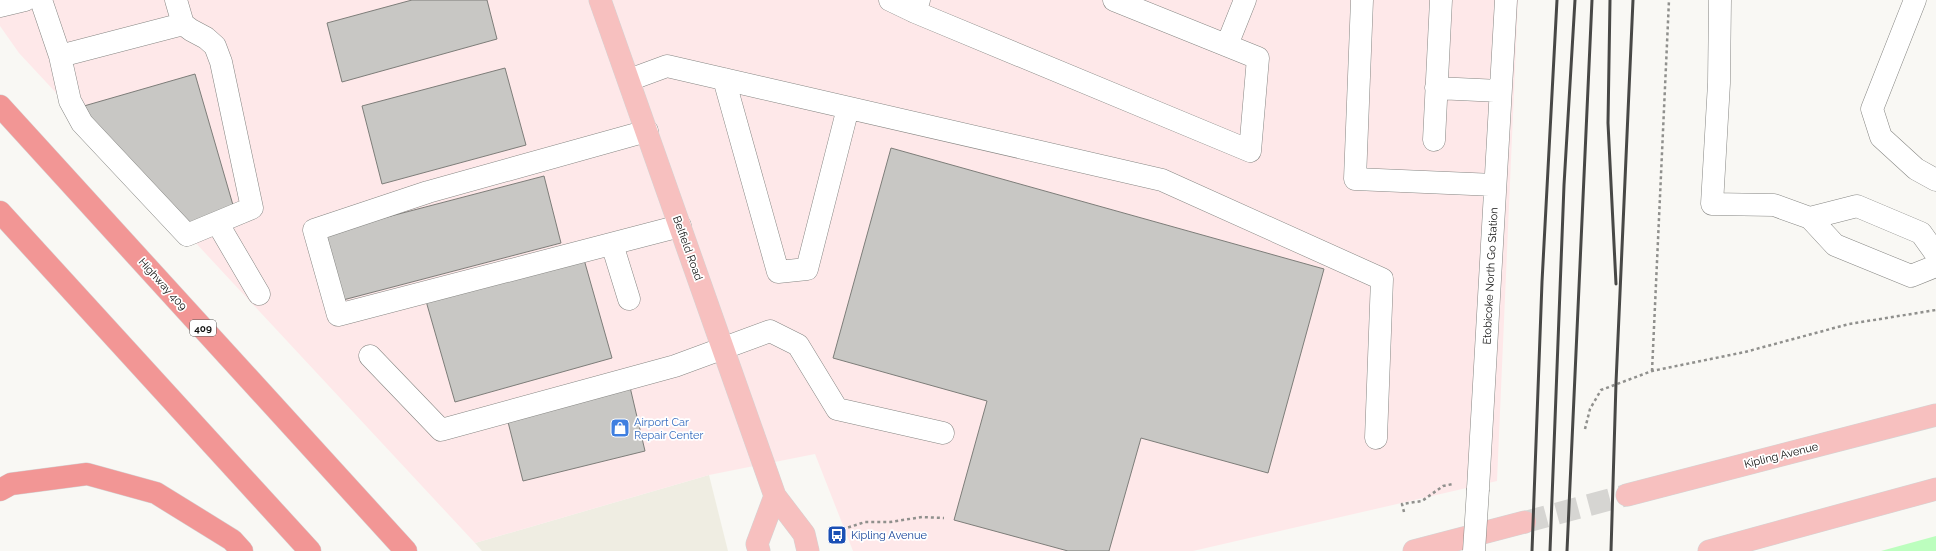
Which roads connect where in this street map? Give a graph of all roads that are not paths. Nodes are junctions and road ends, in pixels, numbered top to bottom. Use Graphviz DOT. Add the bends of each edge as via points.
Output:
graph roads {
  1 [pos="25,0"];
  2 [pos="40,0"];
  3 [pos="176,0"];
  4 [pos="600,0"];
  5 [pos="890,0"];
  6 [pos="1114,0"];
  7 [pos="1245,0"];
  8 [pos="1362,0"];
  9 [pos="1440,0"];
  10 [pos="1506,0"];
  11 [pos="1720,0"];
  12 [pos="1914,0"];
  13 [pos="0,6"];
  14 [pos="917,6"];
  15 [pos="183,24"];
  16 [pos="1227,45"];
  17 [pos="60,56"];
  18 [pos="724,79"];
  19 [pos="629,80"];
  20 [pos="1436,88"];
  21 [pos="1500,91"];
  22 [pos="0,106"];
  23 [pos="848,108"];
  24 [pos="647,131"];
  25 [pos="1434,140"];
  26 [pos="1936,180"];
  27 [pos="1495,185"];
  28 [pos="0,212"];
  29 [pos="1810,218"];
  30 [pos="218,224"];
  31 [pos="680,226"];
  32 [pos="612,244"];
  33 [pos="1936,254"];
  34 [pos="1936,266"];
  35 [pos="259,294"];
  36 [pos="629,299"];
  37 [pos="724,350"];
  38 [pos="370,356"];
  39 [pos="1936,415"];
  40 [pos="943,433"];
  41 [pos="1376,438"];
  42 [pos="1936,489"];
  43 [pos="0,490"];
  44 [pos="1627,495"];
  45 [pos="775,496"];
  46 [pos="1525,522"];
  47 [pos="807,546"];
  48 [pos="242,551"];
  49 [pos="310,551"];
  50 [pos="406,551"];
  51 [pos="759,551"];
  52 [pos="1414,551"];
  53 [pos="1474,551"];
  54 [pos="1710,551"];
  1 -- 13 [label="street"];
  2 -- 17 [label="street"];
  3 -- 15 [label="street"];
  4 -- 19 [label="main road, Belfield Road"];
  5 -- 14 [label="street"];
  6 -- 16 [label="street"];
  7 -- 16 [label="street"];
  8 -- 27 [label="street" via="1355,179"];
  9 -- 20 [label="street"];
  10 -- 21 [label="street, Etobicoke North Go Station"];
  11 -- 29 [label="street" via="1719,83 1712,204 1774,205"];
  12 -- 26 [label="street" via="1872,109 1881,137 1916,169"];
  14 -- 16 [label="street" via="1250,151 1258,58"];
  15 -- 17 [label="street"];
  15 -- 30 [label="street" via="215,46 221,62 252,208"];
  17 -- 30 [label="street" via="70,101 82,123 159,206 187,235"];
  18 -- 19 [label="street" via="667,66"];
  18 -- 23 [label="street"];
  18 -- 23 [label="street" via="778,272 807,269"];
  19 -- 24 [label="main road, Belfield Road"];
  20 -- 21 [label="street"];
  20 -- 25 [label="street"];
  21 -- 27 [label="street, Etobicoke North Go Station"];
  22 -- 50 [label="highway, Highway 409 / 409"];
  23 -- 41 [label="street" via="1162,180 1382,279"];
  24 -- 31 [label="main road, Belfield Road"];
  24 -- 32 [label="street" via="428,192 314,230 338,315"];
  27 -- 53 [label="street, Etobicoke North Go Station, bridge" via="1469,486"];
  28 -- 49 [label="highway"];
  29 -- 33 [label="street" via="1857,206 1921,233"];
  29 -- 34 [label="street" via="1835,245 1911,276"];
  30 -- 35 [label="street"];
  31 -- 32 [label="street"];
  31 -- 37 [label="main road, Belfield Road"];
  32 -- 36 [label="street"];
  37 -- 38 [label="street" via="675,366 440,430"];
  37 -- 40 [label="street" via="770,331 798,345 838,410"];
  37 -- 45 [label="main road, Belfield Road"];
  39 -- 44 [label="main road, Kipling Avenue"];
  42 -- 54 [label="main road"];
  43 -- 48 [label="highway" via="11,484 87,474 156,493 232,540"];
  45 -- 47 [label="main road, Belfield Road" via="804,534"];
  45 -- 51 [label="main road" via="757,544"];
  46 -- 52 [label="main road"];
}
